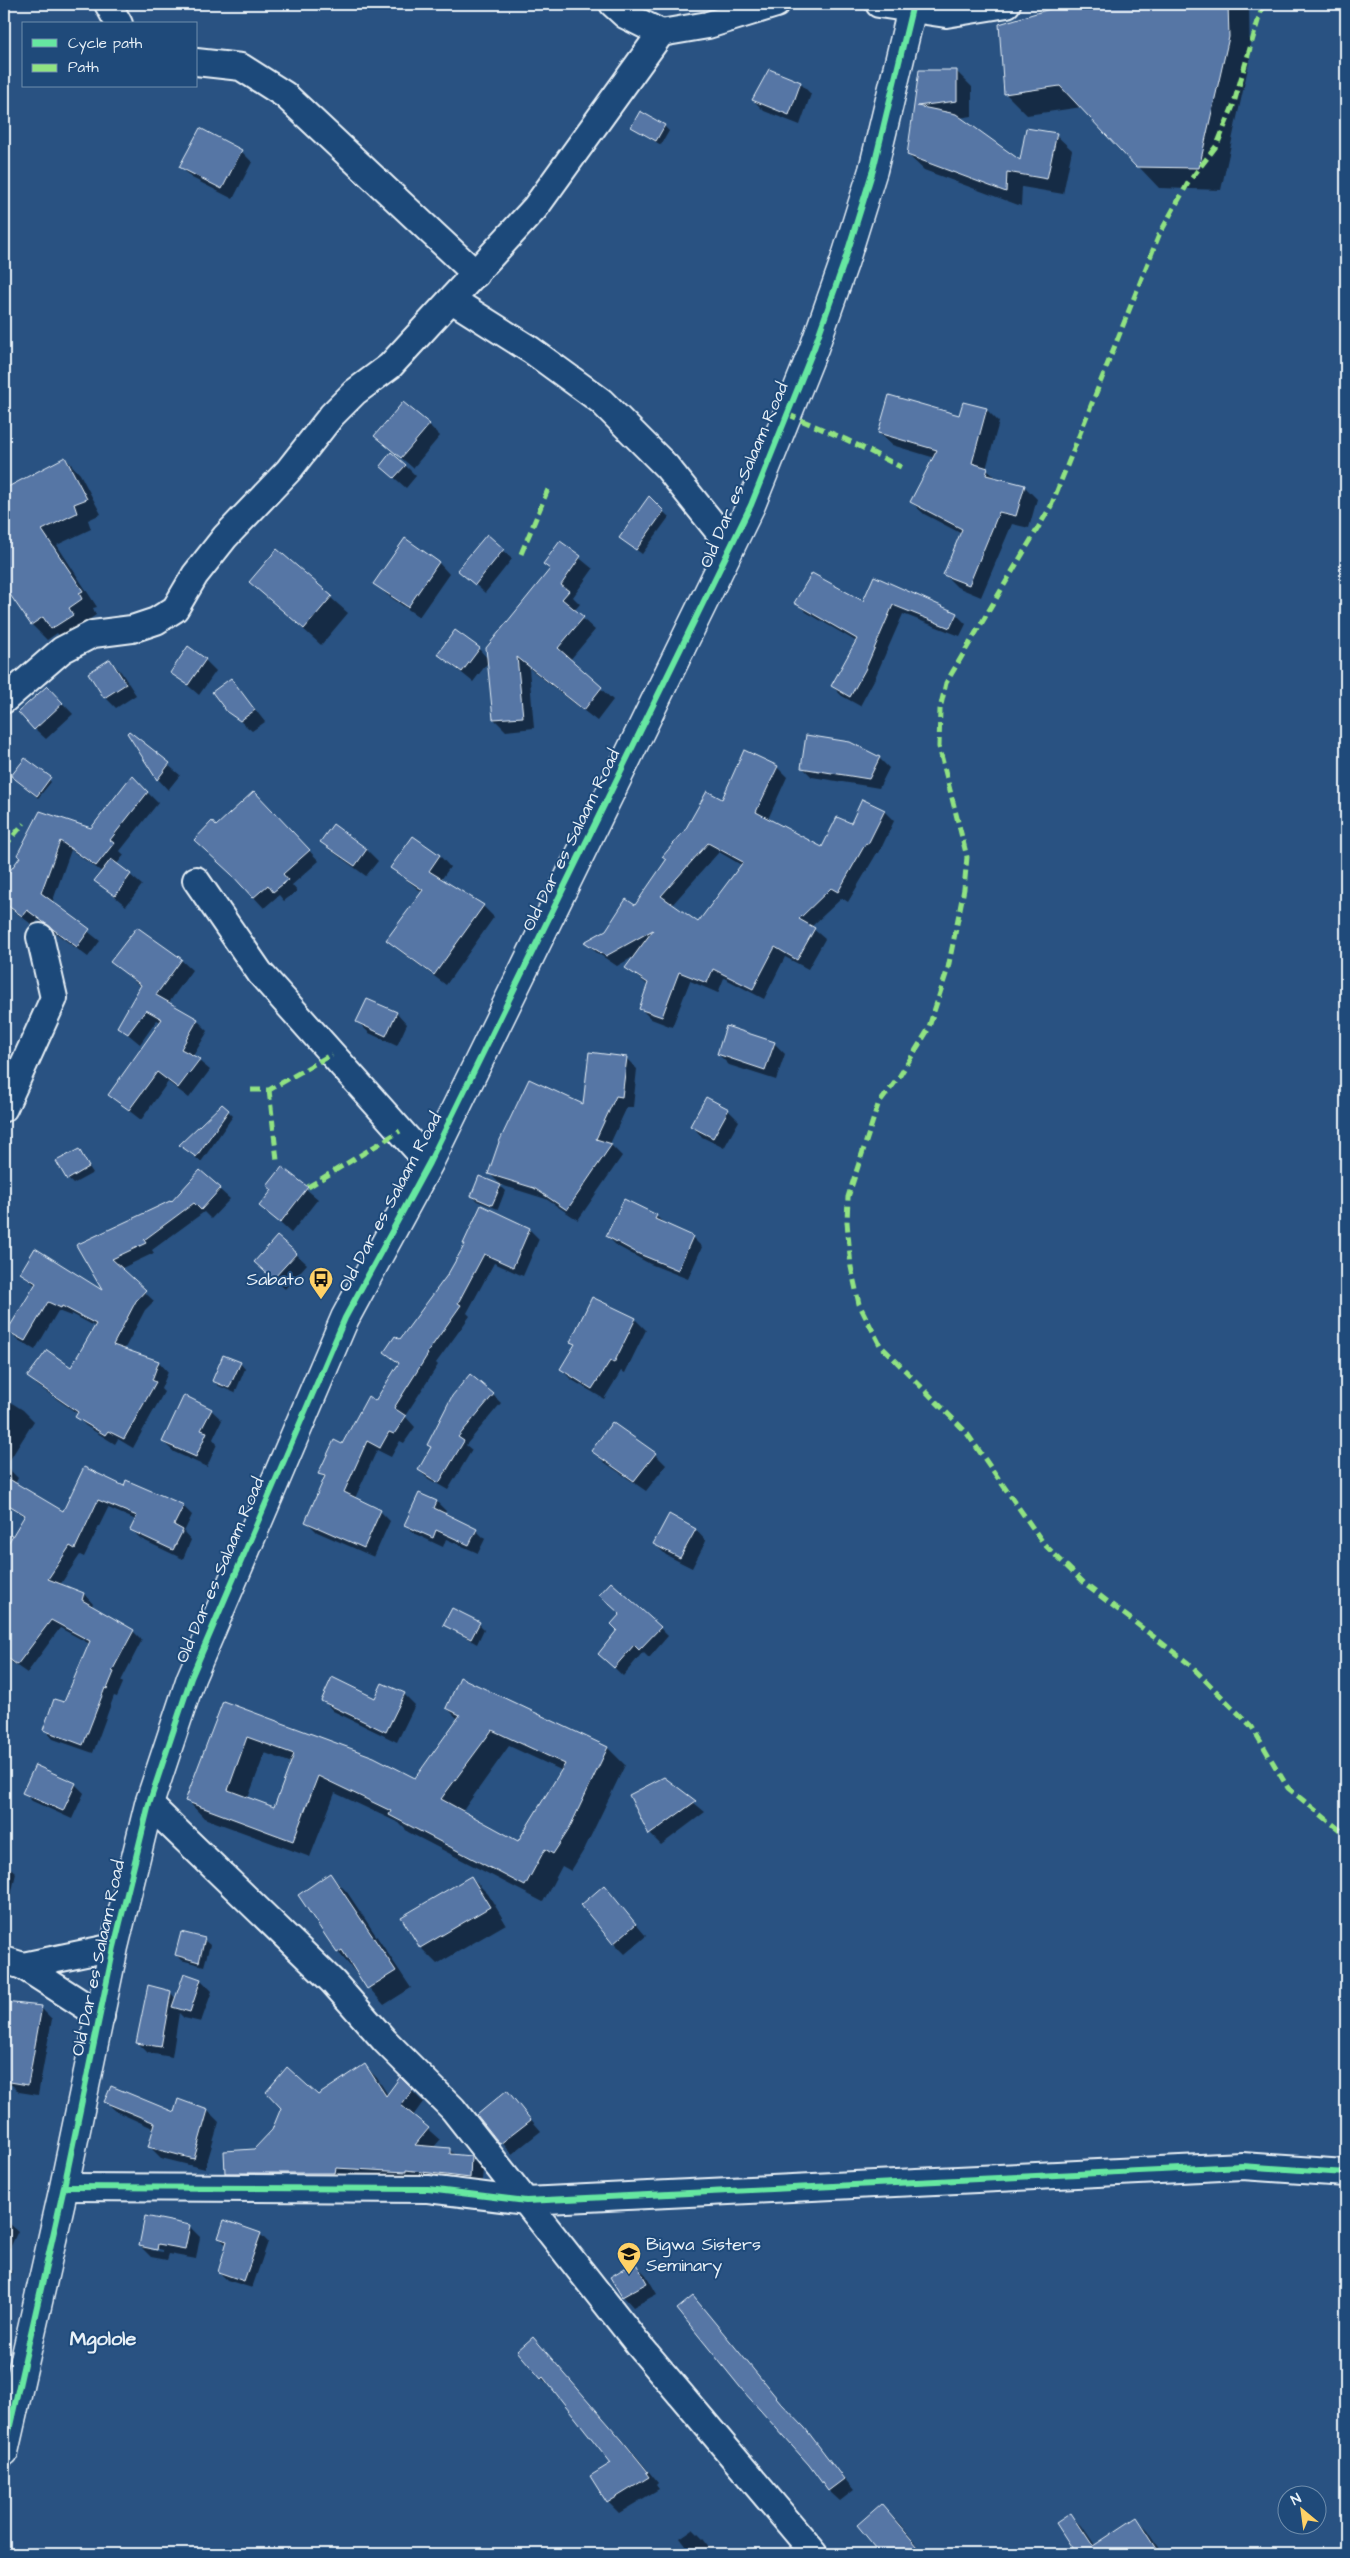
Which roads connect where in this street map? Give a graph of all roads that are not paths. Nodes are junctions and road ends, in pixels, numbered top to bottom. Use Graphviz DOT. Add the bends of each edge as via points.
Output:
graph roads {
  1 [pos="108,4"];
  2 [pos="613,4"];
  3 [pos="776,4"];
  4 [pos="879,4"];
  5 [pos="1007,4"];
  6 [pos="912,7"];
  7 [pos="117,22"];
  8 [pos="661,33"];
  9 [pos="198,62"];
  10 [pos="476,274"];
  11 [pos="452,300"];
  12 [pos="731,547"];
  13 [pos="4,700"];
  14 [pos="196,880"];
  15 [pos="40,937"];
  16 [pos="4,1108"];
  17 [pos="430,1163"];
  18 [pos="149,1804"];
  19 [pos="114,1947"];
  20 [pos="13,1963"];
  21 [pos="101,2016"];
  22 [pos="1346,2173"];
  23 [pos="64,2187"];
  24 [pos="526,2201"];
  25 [pos="4,2452"];
  26 [pos="815,2554"];
  1 -- 7 [label="street"];
  2 -- 8 [label="street" via="625,15"];
  3 -- 8 [label="street" via="708,25"];
  4 -- 6 [label="street"];
  5 -- 6 [label="street" via="946,14"];
  6 -- 12 [label="street, Old Dar es Salaam Road" via="873,170 844,263 751,505"];
  8 -- 10 [label="street" via="535,208"];
  9 -- 10 [label="street" via="241,67 285,95"];
  10 -- 11 [label="street"];
  11 -- 12 [label="street" via="531,350 601,401 668,467"];
  11 -- 13 [label="street" via="390,366 355,392 332,415 288,471 225,537 195,575 175,609 156,621 132,629 93,634 62,650"];
  12 -- 17 [label="street, Old Dar es Salaam Road"];
  14 -- 17 [label="street" via="260,973"];
  15 -- 16 [label="street" via="54,998"];
  17 -- 18 [label="street, Old Dar es Salaam Road" via="345,1318 191,1678"];
  18 -- 19 [label="street, Old Dar es Salaam Road"];
  18 -- 24 [label="street" via="333,1982 385,2041 453,2109"];
  19 -- 20 [label="street"];
  19 -- 21 [label="street, Old Dar es Salaam Road"];
  20 -- 21 [label="street"];
  21 -- 23 [label="street, Old Dar es Salaam Road"];
  22 -- 24 [label="street" via="1242,2166"];
  23 -- 24 [label="street" via="428,2189"];
  23 -- 25 [label="street, Old Dar es Salaam Road"];
  24 -- 26 [label="street" via="638,2344"];
}
